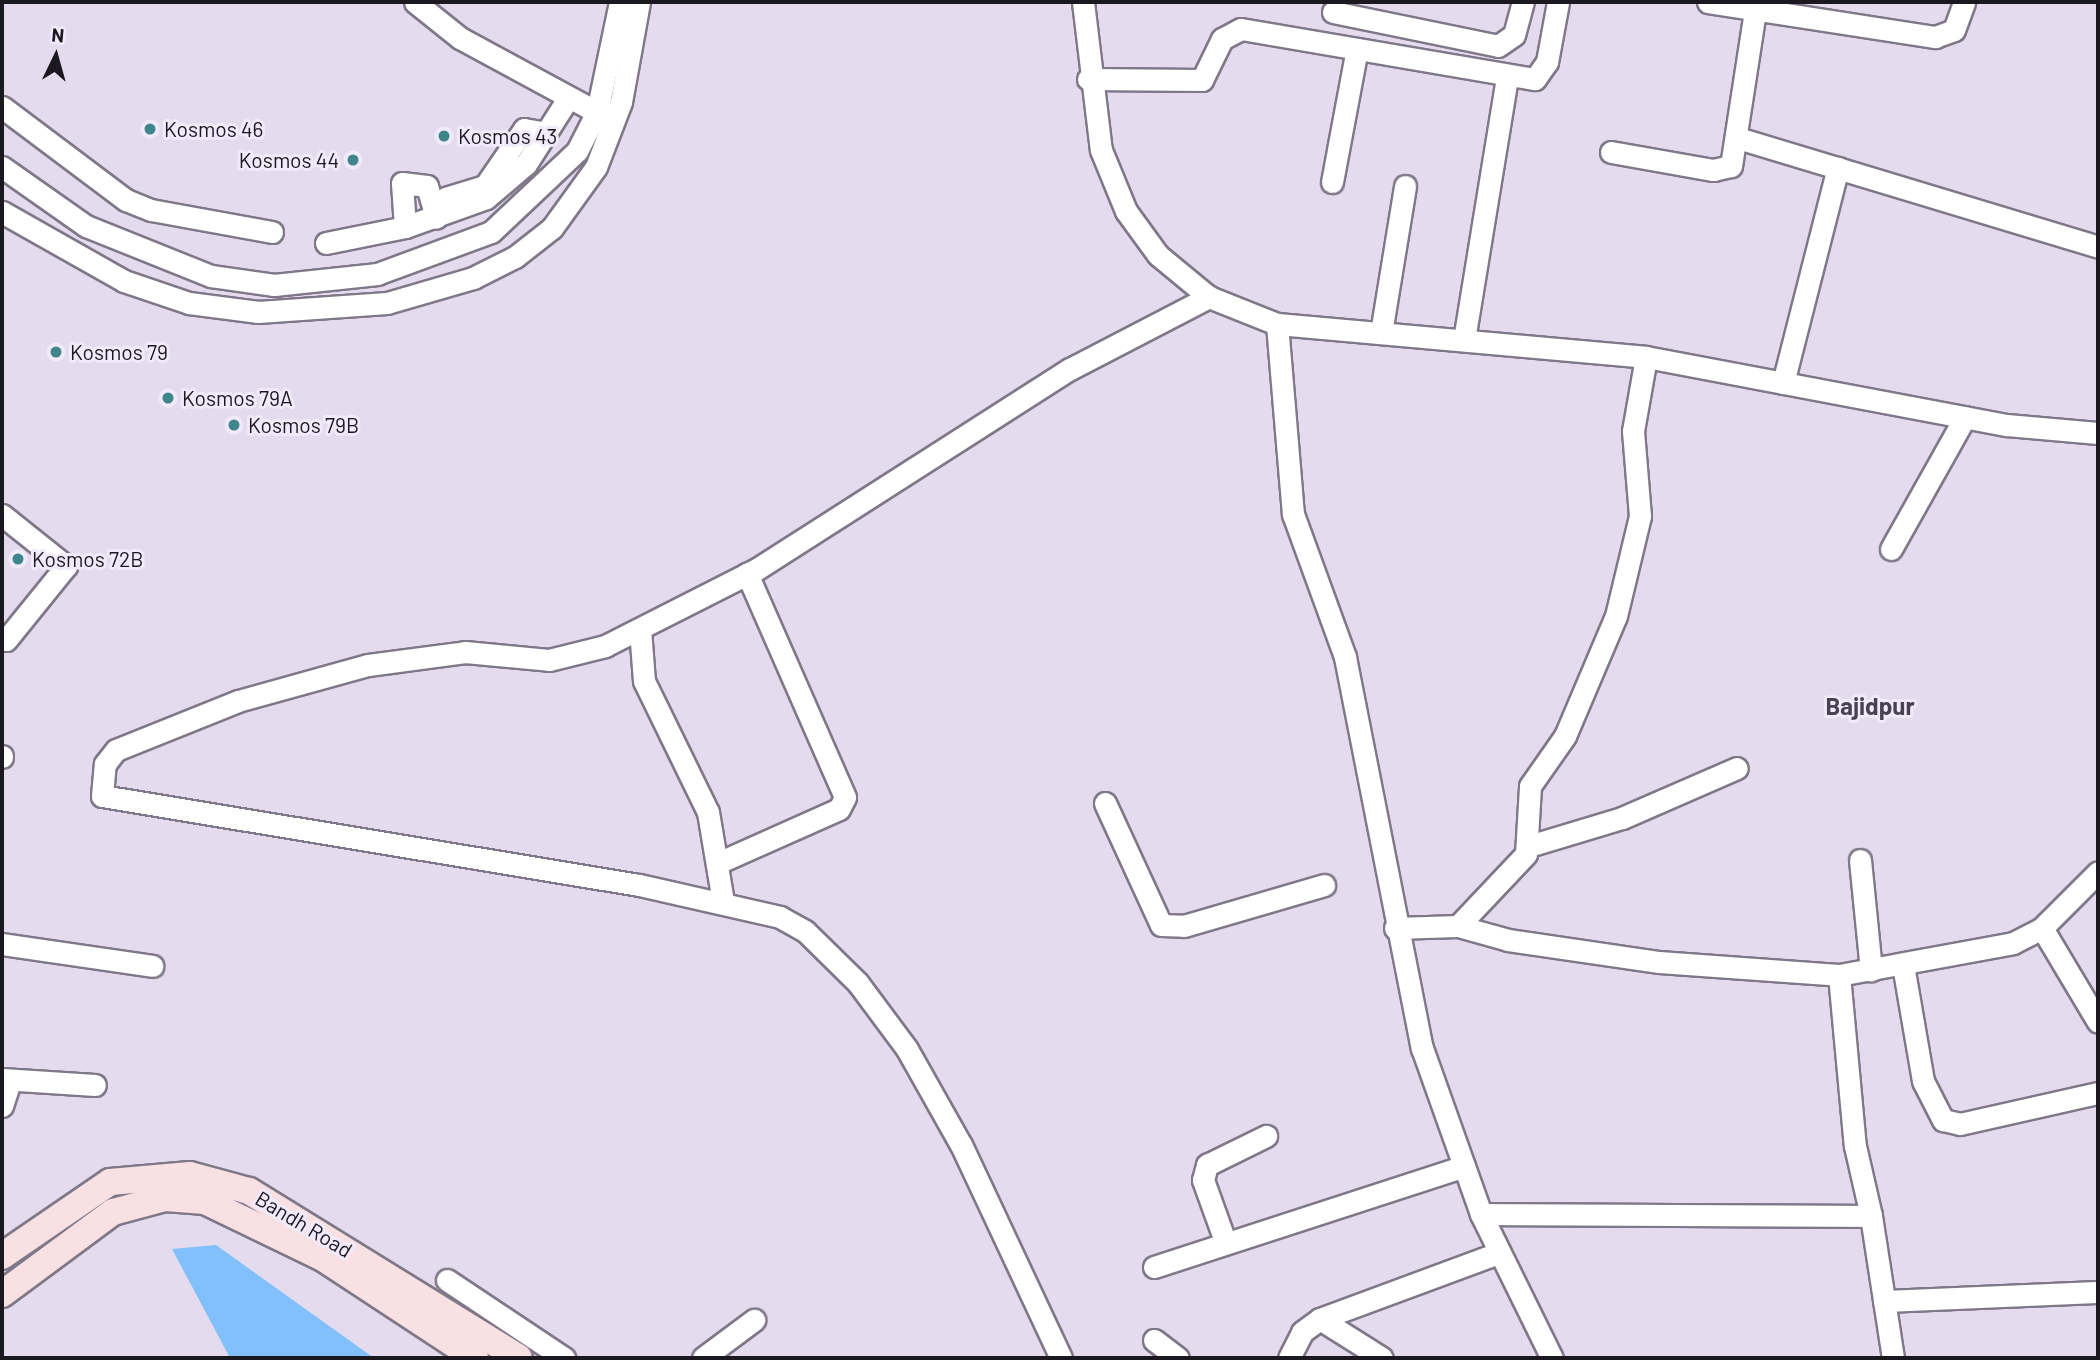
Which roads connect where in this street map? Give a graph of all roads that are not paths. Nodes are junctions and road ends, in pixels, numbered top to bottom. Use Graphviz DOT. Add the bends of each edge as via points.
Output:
graph roads {
  1 [pos="415,2"];
  2 [pos="620,2"];
  3 [pos="639,2"];
  4 [pos="1083,2"];
  5 [pos="1524,2"];
  6 [pos="1558,2"];
  7 [pos="1708,2"];
  8 [pos="1965,2"];
  9 [pos="1333,12"];
  10 [pos="1755,12"];
  11 [pos="1357,49"];
  12 [pos="1507,77"];
  13 [pos="1088,79"];
  14 [pos="567,100"];
  15 [pos="2,107"];
  16 [pos="597,112"];
  17 [pos="1738,138"];
  18 [pos="1611,152"];
  19 [pos="2,167"];
  20 [pos="1838,168"];
  21 [pos="1332,181"];
  22 [pos="1405,186"];
  23 [pos="441,208"];
  24 [pos="2,212"];
  25 [pos="86,226"];
  26 [pos="405,227"];
  27 [pos="272,232"];
  28 [pos="326,243"];
  29 [pos="2098,247"];
  30 [pos="61,248"];
  31 [pos="1209,297"];
  32 [pos="1277,324"];
  33 [pos="1381,333"];
  34 [pos="1464,341"];
  35 [pos="1646,357"];
  36 [pos="1783,383"];
  37 [pos="1965,417"];
  38 [pos="2096,428"];
  39 [pos="2,515"];
  40 [pos="1891,549"];
  41 [pos="747,574"];
  42 [pos="640,629"];
  43 [pos="2,637"];
  44 [pos="1737,768"];
  45 [pos="1105,803"];
  46 [pos="1529,846"];
  47 [pos="1860,860"];
  48 [pos="720,862"];
  49 [pos="2098,872"];
  50 [pos="1324,886"];
  51 [pos="723,902"];
  52 [pos="1458,926"];
  53 [pos="1395,928"];
  54 [pos="2042,928"];
  55 [pos="2,944"];
  56 [pos="1903,965"];
  57 [pos="152,966"];
  58 [pos="1871,970"];
  59 [pos="1839,975"];
  60 [pos="2098,1023"];
  61 [pos="6,1080"];
  62 [pos="95,1085"];
  63 [pos="2098,1093"];
  64 [pos="2,1106"];
  65 [pos="1266,1136"];
  66 [pos="1464,1166"];
  67 [pos="1481,1214"];
  68 [pos="1871,1216"];
  69 [pos="1226,1241"];
  70 [pos="3,1252"];
  71 [pos="1498,1253"];
  72 [pos="1154,1267"];
  73 [pos="27,1275"];
  74 [pos="447,1280"];
  75 [pos="2098,1292"];
  76 [pos="2,1294"];
  77 [pos="1884,1301"];
  78 [pos="1320,1319"];
  79 [pos="754,1320"];
  80 [pos="1154,1340"];
  81 [pos="475,1358"];
  82 [pos="519,1358"];
  83 [pos="564,1358"];
  84 [pos="703,1358"];
  85 [pos="1061,1358"];
  86 [pos="1178,1358"];
  87 [pos="1289,1358"];
  88 [pos="1382,1358"];
  89 [pos="1552,1358"];
  90 [pos="1893,1358"];
  1 -- 14 [label="street" via="460,38"];
  2 -- 16 [label="street"];
  3 -- 30 [label="street" via="621,102 596,167 552,228 515,257 473,278 387,303 258,313 189,303 124,281"];
  4 -- 13 [label="street"];
  5 -- 9 [label="street" via="1514,35 1498,46"];
  6 -- 12 [label="street" via="1543,75"];
  7 -- 10 [label="street"];
  8 -- 10 [label="street" via="1954,30 1935,37"];
  10 -- 17 [label="street"];
  11 -- 12 [label="street"];
  11 -- 13 [label="street" via="1241,29 1222,39 1202,80"];
  11 -- 21 [label="street"];
  12 -- 34 [label="street"];
  13 -- 31 [label="street" via="1101,150 1126,211 1158,255"];
  14 -- 16 [label="street"];
  14 -- 23 [label="street" via="546,133 524,129 485,186"];
  15 -- 27 [label="street" via="126,200 151,210"];
  16 -- 25 [label="street" via="577,151 491,232 377,274 274,285 211,276"];
  17 -- 18 [label="street" via="1726,170"];
  17 -- 20 [label="street"];
  19 -- 25 [label="street"];
  20 -- 29 [label="street"];
  20 -- 36 [label="street"];
  22 -- 33 [label="street"];
  23 -- 26 [label="street"];
  23 -- 26 [label="street" via="427,186 402,183"];
  24 -- 30 [label="street"];
  25 -- 30 [label="street"];
  26 -- 28 [label="street"];
  31 -- 32 [label="street"];
  31 -- 41 [label="street" via="1070,369"];
  32 -- 33 [label="street"];
  32 -- 53 [label="street" via="1293,514 1345,657"];
  33 -- 34 [label="street"];
  34 -- 35 [label="street"];
  35 -- 36 [label="street"];
  35 -- 46 [label="street" via="1633,430 1640,516 1634,551 1604,651 1565,736 1530,786"];
  36 -- 37 [label="street"];
  37 -- 38 [label="street"];
  37 -- 40 [label="street"];
  39 -- 43 [label="street" via="66,566 6,640"];
  41 -- 42 [label="street"];
  41 -- 48 [label="street" via="845,797 839,809"];
  42 -- 48 [label="street" via="644,681 701,795"];
  42 -- 51 [label="street" via="576,657 418,656 238,701 116,750 105,764 102,796 404,842"];
  44 -- 46 [label="street" via="1622,818"];
  45 -- 50 [label="street" via="1161,925 1184,926"];
  46 -- 52 [label="street" via="1518,867"];
  47 -- 58 [label="street"];
  48 -- 51 [label="street"];
  49 -- 54 [label="street"];
  51 -- 85 [label="street" via="780,917 804,931 858,983 907,1049 961,1145"];
  52 -- 53 [label="street"];
  52 -- 59 [label="street" via="1508,940 1659,962"];
  53 -- 66 [label="street" via="1422,1048"];
  54 -- 56 [label="street" via="2008,946"];
  54 -- 60 [label="street"];
  55 -- 57 [label="street"];
  56 -- 58 [label="street"];
  56 -- 63 [label="street" via="1923,1081 1943,1120 1959,1124"];
  58 -- 59 [label="street"];
  59 -- 68 [label="street" via="1855,1146"];
  61 -- 62 [label="street"];
  61 -- 64 [label="street"];
  65 -- 69 [label="street" via="1207,1165 1203,1180"];
  66 -- 67 [label="street"];
  66 -- 69 [label="street"];
  67 -- 68 [label="street"];
  67 -- 71 [label="street"];
  68 -- 77 [label="street"];
  69 -- 72 [label="street"];
  70 -- 73 [label="street"];
  70 -- 82 [label="main road, Bandh Road" via="110,1182 190,1175 249,1191"];
  71 -- 78 [label="street"];
  71 -- 89 [label="street"];
  73 -- 76 [label="main road, Bandh Road"];
  73 -- 81 [label="main road, Bandh Road" via="113,1212 164,1198 205,1201 323,1258"];
  74 -- 83 [label="street"];
  75 -- 77 [label="street"];
  77 -- 90 [label="street"];
  78 -- 87 [label="street" via="1302,1332"];
  78 -- 88 [label="street"];
  79 -- 84 [label="street"];
  80 -- 86 [label="street"];
}
